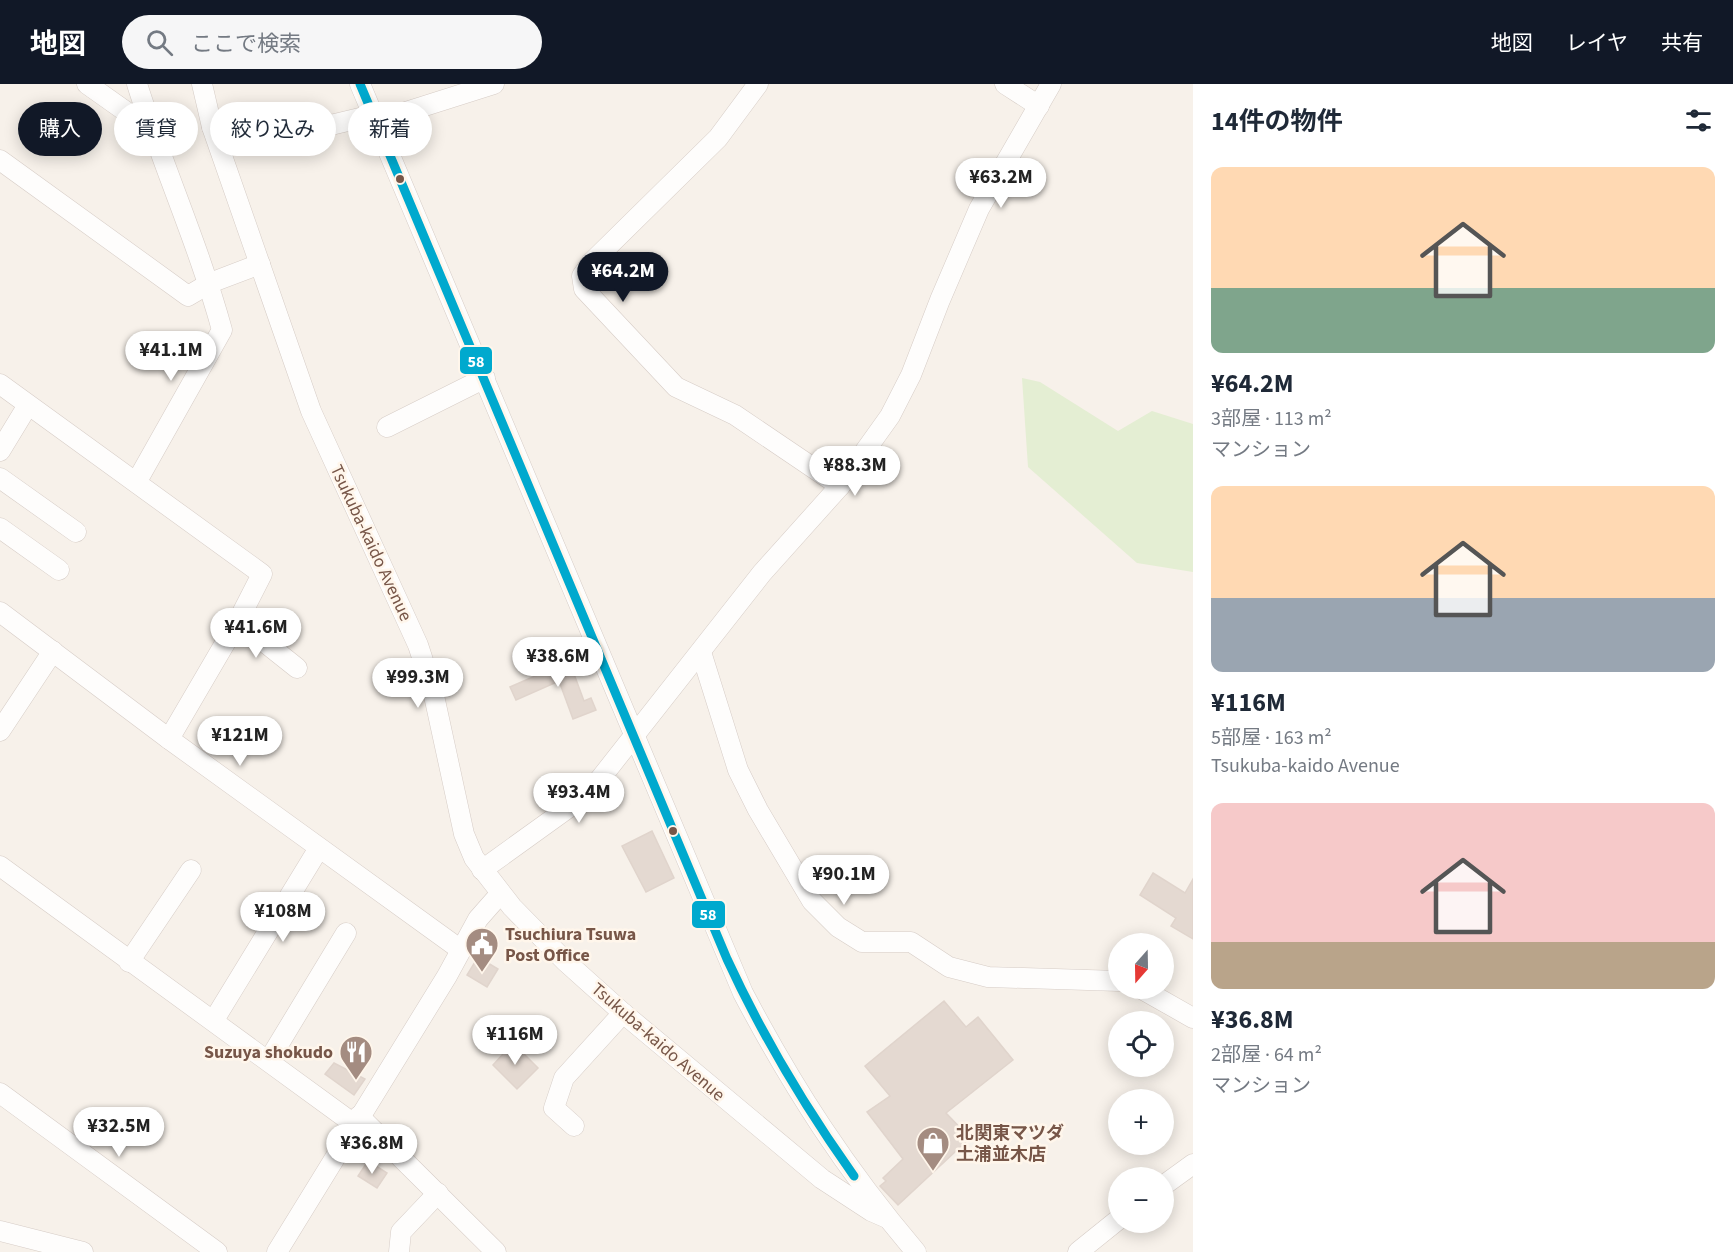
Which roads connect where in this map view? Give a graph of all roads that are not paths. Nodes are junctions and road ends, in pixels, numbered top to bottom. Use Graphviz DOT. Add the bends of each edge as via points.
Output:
graph roads {
  1 [pos="87,84"];
  2 [pos="137,84"];
  3 [pos="202,84"];
  4 [pos="360,84"];
  5 [pos="494,84"];
  6 [pos="758,84"];
  7 [pos="1005,84"];
  8 [pos="1051,84"];
  9 [pos="143,102"];
  10 [pos="368,102"];
  11 [pos="114,103"];
  12 [pos="432,104"];
  13 [pos="1039,106"];
  14 [pos="210,118"];
  15 [pos="162,156"];
  16 [pos="222,156"];
  17 [pos="391,156"];
  18 [pos="0,160"];
  19 [pos="260,264"];
  20 [pos="210,283"];
  21 [pos="485,378"];
  22 [pos="0,384"];
  23 [pos="28,405"];
  24 [pos="387,427"];
  25 [pos="0,451"];
  26 [pos="0,478"];
  27 [pos="137,481"];
  28 [pos="840,486"];
  29 [pos="0,528"];
  30 [pos="76,532"];
  31 [pos="59,570"];
  32 [pos="0,612"];
  33 [pos="238,621"];
  34 [pos="53,651"];
  35 [pos="701,652"];
  36 [pos="297,668"];
  37 [pos="0,731"];
  38 [pos="633,735"];
  39 [pos="170,739"];
  40 [pos="319,848"];
  41 [pos="0,866"];
  42 [pos="191,870"];
  43 [pos="482,870"];
  44 [pos="500,894"];
  45 [pos="346,933"];
  46 [pos="460,951"];
  47 [pos="129,962"];
  48 [pos="1108,981"];
  49 [pos="1159,999"];
  50 [pos="623,1013"];
  51 [pos="1193,1018"];
  52 [pos="214,1020"];
  53 [pos="269,1060"];
  54 [pos="0,1093"];
  55 [pos="356,1120"];
  56 [pos="574,1126"];
  57 [pos="828,1139"];
  58 [pos="799,1161"];
  59 [pos="1193,1164"];
  60 [pos="1174,1178"];
  61 [pos="859,1183"];
  62 [pos="836,1189"];
  63 [pos="438,1193"];
  64 [pos="887,1218"];
  65 [pos="1108,1228"];
  66 [pos="0,1231"];
  67 [pos="192,1245"];
  68 [pos="83,1252"];
  69 [pos="217,1252"];
  70 [pos="277,1252"];
  71 [pos="399,1252"];
  72 [pos="496,1252"];
  73 [pos="916,1252"];
  74 [pos="1078,1252"];
  1 -- 11 [label="street"];
  2 -- 9 [label="street"];
  3 -- 14 [label="street, Tsukuba-kaido Avenue"];
  4 -- 10 [label="street"];
  5 -- 12 [label="street"];
  6 -- 28 [label="street" via="718,138 591,263 582,276 584,289 676,387 735,415"];
  7 -- 13 [label="street"];
  8 -- 13 [label="street"];
  13 -- 28 [label="street" via="979,209 906,386 890,416"];
  15 -- 20 [label="street"];
  16 -- 19 [label="street, Tsukuba-kaido Avenue"];
  17 -- 21 [label="street"];
  18 -- 20 [label="street" via="188,296"];
  19 -- 20 [label="street"];
  19 -- 43 [label="street, Tsukuba-kaido Avenue" via="311,411 418,645 433,691 464,834"];
  20 -- 27 [label="street" via="222,330"];
  21 -- 24 [label="street"];
  21 -- 38 [label="street"];
  22 -- 23 [label="street"];
  23 -- 25 [label="street"];
  23 -- 27 [label="street"];
  26 -- 30 [label="street"];
  27 -- 33 [label="street" via="262,574"];
  28 -- 35 [label="street" via="762,573"];
  29 -- 31 [label="street"];
  32 -- 34 [label="street"];
  33 -- 36 [label="street"];
  33 -- 39 [label="street"];
  34 -- 37 [label="street"];
  34 -- 39 [label="street"];
  35 -- 38 [label="street"];
  35 -- 48 [label="street" via="738,770 812,900 838,927 862,942 911,942 949,967 988,977"];
  38 -- 43 [label="street" via="589,793"];
  38 -- 57 [label="street" via="743,993"];
  39 -- 40 [label="street"];
  40 -- 46 [label="street"];
  40 -- 52 [label="street"];
  41 -- 47 [label="street"];
  42 -- 47 [label="street"];
  43 -- 44 [label="street, Tsukuba-kaido Avenue"];
  44 -- 46 [label="street" via="484,909"];
  44 -- 50 [label="street, Tsukuba-kaido Avenue"];
  45 -- 53 [label="street"];
  46 -- 55 [label="street"];
  47 -- 52 [label="street"];
  49 -- 51 [label="street"];
  50 -- 56 [label="street" via="564,1078 554,1108"];
  50 -- 58 [label="street, Tsukuba-kaido Avenue"];
  52 -- 53 [label="street"];
  53 -- 55 [label="street"];
  54 -- 67 [label="street"];
  55 -- 63 [label="street"];
  55 -- 70 [label="street"];
  57 -- 58 [label="street" via="814,1154"];
  57 -- 61 [label="street"];
  58 -- 62 [label="street, Tsukuba-kaido Avenue"];
  59 -- 60 [label="street"];
  61 -- 62 [label="street"];
  61 -- 64 [label="street"];
  62 -- 64 [label="street, Tsukuba-kaido Avenue"];
  63 -- 71 [label="street" via="401,1232"];
  63 -- 72 [label="street"];
  64 -- 73 [label="street"];
  65 -- 74 [label="street"];
  66 -- 68 [label="street"];
  67 -- 69 [label="street"];
}
